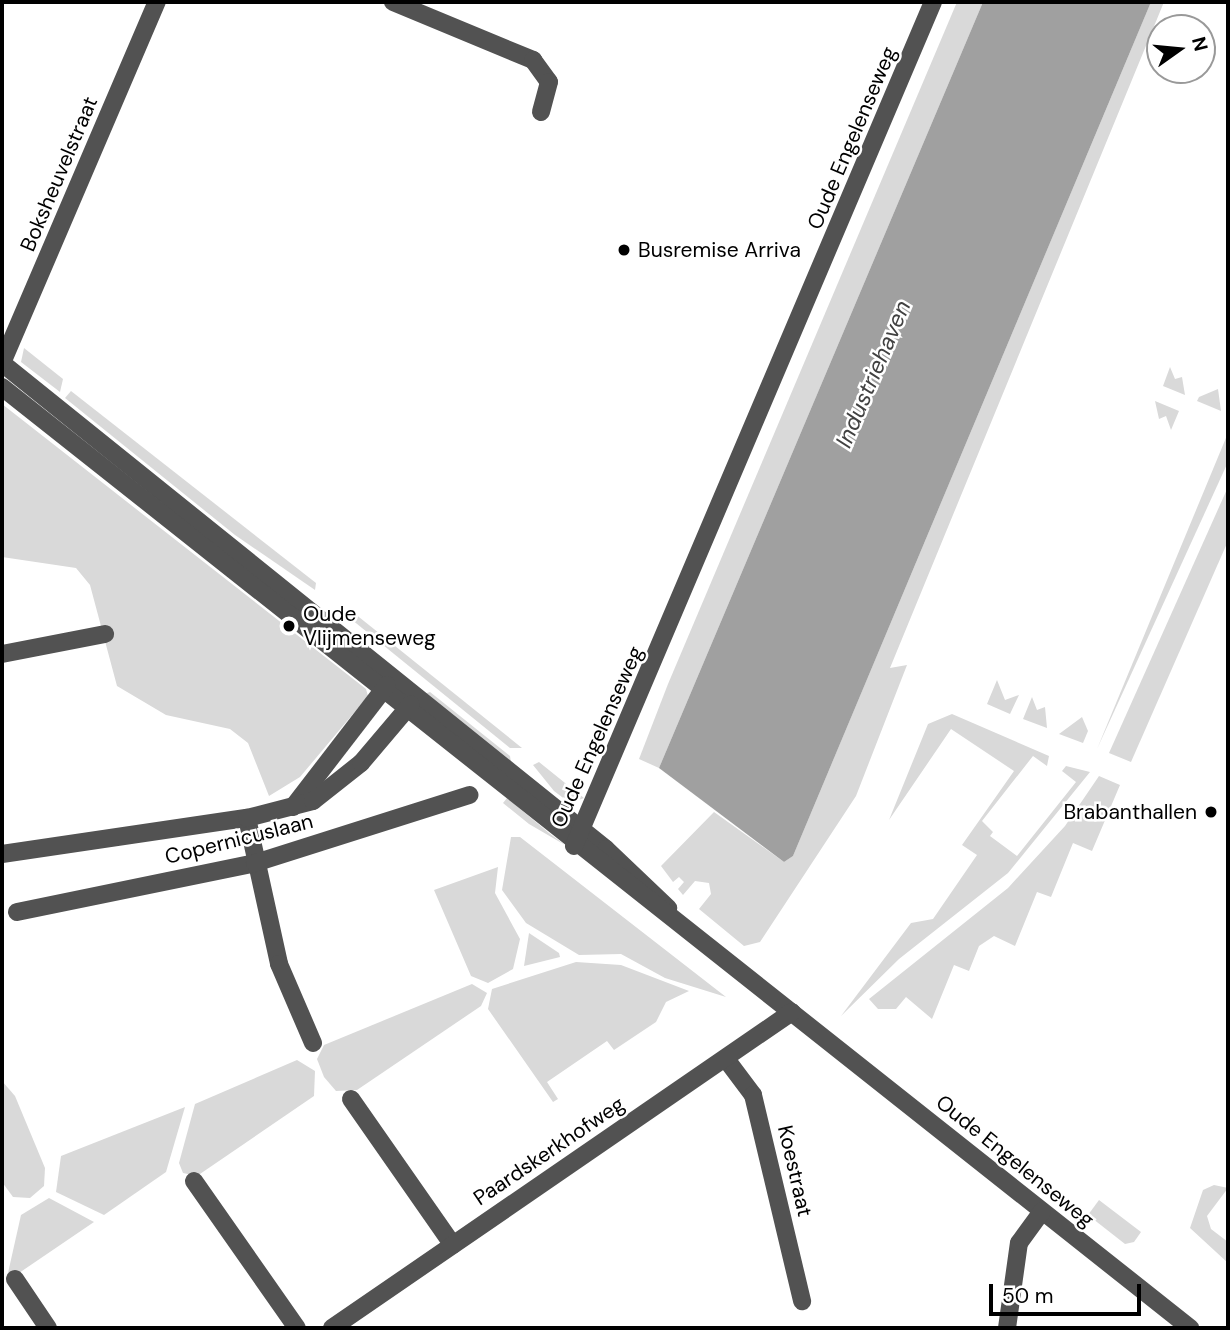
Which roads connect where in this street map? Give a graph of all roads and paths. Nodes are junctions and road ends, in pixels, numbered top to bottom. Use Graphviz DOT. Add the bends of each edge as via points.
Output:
graph roads {
  1 [pos="157,2"];
  2 [pos="393,2"];
  3 [pos="933,2"];
  4 [pos="541,112"];
  5 [pos="2,363"];
  6 [pos="2,387"];
  7 [pos="105,634"];
  8 [pos="2,654"];
  9 [pos="392,677"];
  10 [pos="382,692"];
  11 [pos="418,697"];
  12 [pos="404,711"];
  13 [pos="469,795"];
  14 [pos="293,807"];
  15 [pos="247,818"];
  16 [pos="582,830"];
  17 [pos="574,846"];
  18 [pos="2,854"];
  19 [pos="255,863"];
  20 [pos="17,912"];
  21 [pos="680,922"];
  22 [pos="792,1012"];
  23 [pos="313,1043"];
  24 [pos="726,1059"];
  25 [pos="351,1100"];
  26 [pos="194,1181"];
  27 [pos="1042,1212"];
  28 [pos="453,1245"];
  29 [pos="15,1279"];
  30 [pos="802,1301"];
  31 [pos="1168,1322"];
  32 [pos="48,1328"];
  33 [pos="296,1328"];
  34 [pos="332,1328"];
  35 [pos="1007,1328"];
  36 [pos="1190,1328"];
  1 -- 5 [label="street, Boksheuvelstraat"];
  2 -- 4 [label="street" via="533,60 549,82"];
  3 -- 16 [label="street, Oude Engelenseweg"];
  5 -- 9 [label="street"];
  6 -- 10 [label="street"];
  7 -- 8 [label="street"];
  9 -- 10 [label="street, Copernicuslaan"];
  9 -- 11 [label="street"];
  10 -- 12 [label="street"];
  10 -- 14 [label="street, Copernicuslaan"];
  11 -- 12 [label="street, Copernicuslaan"];
  11 -- 16 [label="street"];
  12 -- 14 [label="street, Copernicuslaan" via="339,784"];
  12 -- 17 [label="street"];
  13 -- 19 [label="street, Copernicuslaan"];
  14 -- 15 [label="street, Copernicuslaan"];
  15 -- 18 [label="street, Copernicuslaan"];
  15 -- 19 [label="street"];
  16 -- 17 [label="street, Oude Engelenseweg"];
  16 -- 21 [label="street" via="646,881"];
  17 -- 21 [label="street, Oude Engelenseweg"];
  19 -- 20 [label="street, Copernicuslaan"];
  19 -- 23 [label="street" via="279,964"];
  21 -- 22 [label="street, Oude Engelenseweg"];
  22 -- 24 [label="street, Paardskerkhofweg"];
  22 -- 27 [label="street, Oude Engelenseweg"];
  24 -- 28 [label="street, Paardskerkhofweg"];
  24 -- 30 [label="street, Koestraat" via="753,1095"];
  25 -- 28 [label="street"];
  26 -- 33 [label="street"];
  27 -- 31 [label="street, Oude Engelenseweg"];
  27 -- 35 [label="street" via="1019,1243"];
  28 -- 34 [label="street, Paardskerkhofweg"];
  29 -- 32 [label="street"];
  31 -- 36 [label="street, Oude Engelenseweg"];
}
